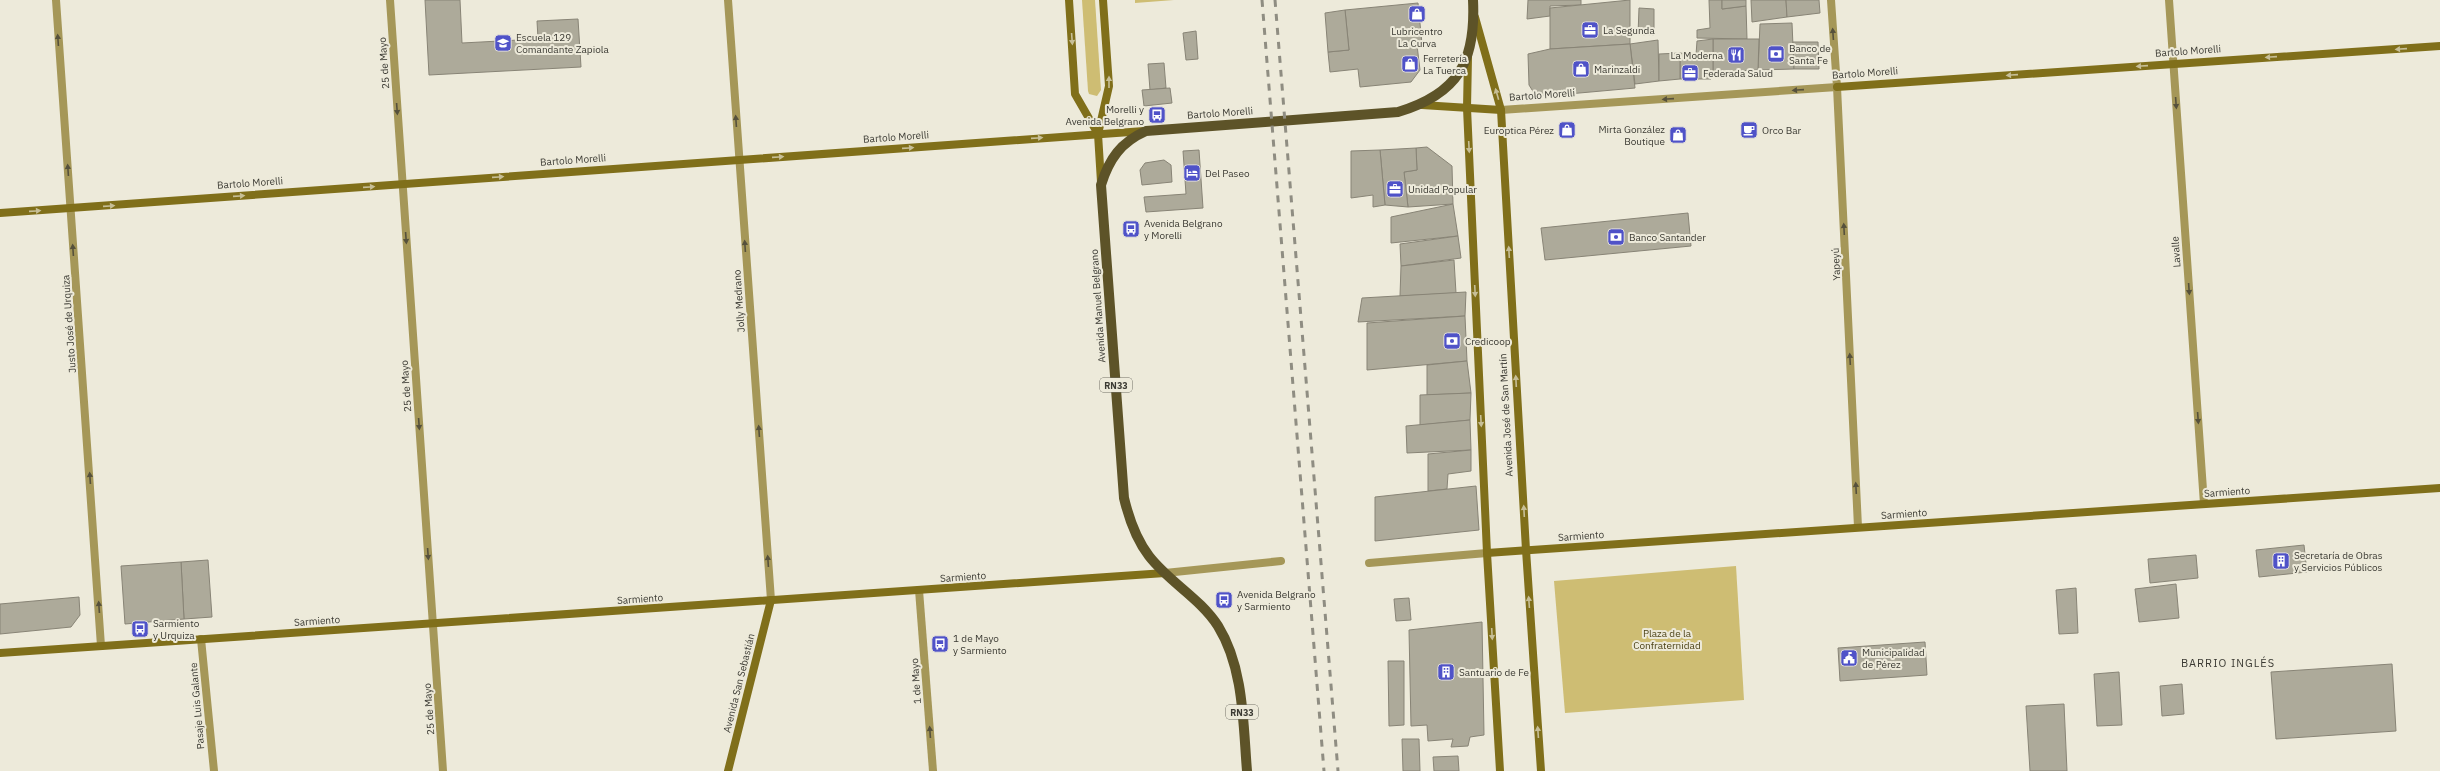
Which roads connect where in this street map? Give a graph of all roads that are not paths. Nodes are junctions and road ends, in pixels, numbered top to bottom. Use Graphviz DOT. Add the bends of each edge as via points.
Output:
graph roads {
  1 [pos="56,0"];
  2 [pos="390,0"];
  3 [pos="728,0"];
  4 [pos="1069,0"];
  5 [pos="1104,0"];
  6 [pos="1473,0"];
  7 [pos="1831,0"];
  8 [pos="2169,0"];
  9 [pos="1474,14"];
  10 [pos="2440,46"];
  11 [pos="1468,57"];
  12 [pos="2173,64"];
  13 [pos="1837,87"];
  14 [pos="1422,105"];
  15 [pos="1467,108"];
  16 [pos="1501,110"];
  17 [pos="1146,131"];
  18 [pos="1098,134"];
  19 [pos="739,160"];
  20 [pos="402,184"];
  21 [pos="1101,185"];
  22 [pos="70,208"];
  23 [pos="0,213"];
  24 [pos="2440,488"];
  25 [pos="2204,504"];
  26 [pos="1858,527"];
  27 [pos="1526,550"];
  28 [pos="1487,553"];
  29 [pos="1281,561"];
  30 [pos="1369,563"];
  31 [pos="1165,573"];
  32 [pos="919,590"];
  33 [pos="771,600"];
  34 [pos="433,623"];
  35 [pos="201,639"];
  36 [pos="102,646"];
  37 [pos="0,653"];
  38 [pos="214,771"];
  39 [pos="443,771"];
  40 [pos="728,771"];
  41 [pos="933,771"];
  42 [pos="1246,771"];
  43 [pos="1500,771"];
  44 [pos="1541,771"];
  22 -- 1 [label="street, Justo José de Urquiza, one-way"];
  2 -- 20 [label="street, 25 de Mayo, one-way"];
  19 -- 3 [label="street, Jolly Medrano, one-way"];
  4 -- 18 [label="street, Avenida Manuel Belgrano, one-way" via="1075,94"];
  18 -- 5 [label="street, Avenida Manuel Belgrano, one-way" via="1109,86"];
  6 -- 9 [label="main road, Avenida José de San Martín / RN33"];
  13 -- 7 [label="street, Yapeyú, one-way"];
  8 -- 12 [label="street, Lavalle"];
  9 -- 11 [label="main road, Avenida José de San Martín / RN33"];
  16 -- 9 [label="street, Avenida José de San Martín, one-way"];
  10 -- 12 [label="street, Bartolo Morelli, one-way"];
  11 -- 14 [label="main road, RN33" via="1456,79 1441,93"];
  11 -- 15 [label="street, Avenida José de San Martín"];
  12 -- 13 [label="street, Bartolo Morelli, one-way"];
  12 -- 25 [label="street, Lavalle, one-way"];
  13 -- 16 [label="street, Bartolo Morelli, one-way"];
  26 -- 13 [label="street, Yapeyú, one-way"];
  14 -- 15 [label="street, Bartolo Morelli"];
  14 -- 17 [label="main road, Bartolo Morelli / RN33" via="1398,112"];
  15 -- 16 [label="street, Bartolo Morelli"];
  15 -- 28 [label="street, Avenida José de San Martín, one-way"];
  27 -- 16 [label="street, Avenida José de San Martín, one-way"];
  17 -- 18 [label="street, Bartolo Morelli"];
  17 -- 21 [label="main road, Avenida Manuel Belgrano / RN33" via="1121,146 1106,170"];
  19 -- 18 [label="street, Bartolo Morelli, one-way"];
  18 -- 21 [label="street, Avenida Manuel Belgrano"];
  20 -- 19 [label="street, Bartolo Morelli, one-way"];
  33 -- 19 [label="street, Jolly Medrano, one-way"];
  22 -- 20 [label="street, Bartolo Morelli, one-way"];
  20 -- 34 [label="street, 25 de Mayo, one-way"];
  21 -- 31 [label="main road, Avenida Manuel Belgrano / RN33" via="1124,498 1130,522 1140,541 1149,557"];
  23 -- 22 [label="street, Bartolo Morelli, one-way"];
  36 -- 22 [label="street, Justo José de Urquiza, one-way"];
  24 -- 25 [label="street, Sarmiento"];
  25 -- 26 [label="street, Sarmiento"];
  26 -- 27 [label="street, Sarmiento"];
  27 -- 28 [label="street, Sarmiento"];
  44 -- 27 [label="street, Avenida José de San Martín, one-way"];
  28 -- 30 [label="street, Sarmiento"];
  28 -- 43 [label="street, Avenida José de San Martín, one-way"];
  29 -- 31 [label="street, Sarmiento"];
  31 -- 32 [label="street, Sarmiento"];
  31 -- 42 [label="main road, Avenida Manuel Belgrano / RN33" via="1202,607 1218,626 1231,654 1239,686"];
  32 -- 33 [label="street, Sarmiento"];
  41 -- 32 [label="street, 1 de Mayo, one-way"];
  33 -- 34 [label="street, Sarmiento"];
  33 -- 40 [label="street, Avenida San Sebastián"];
  34 -- 35 [label="street, Sarmiento"];
  34 -- 39 [label="street, 25 de Mayo"];
  35 -- 36 [label="street, Sarmiento"];
  35 -- 38 [label="street, Pasaje Luis Galante"];
  36 -- 37 [label="street, Sarmiento"];
}
